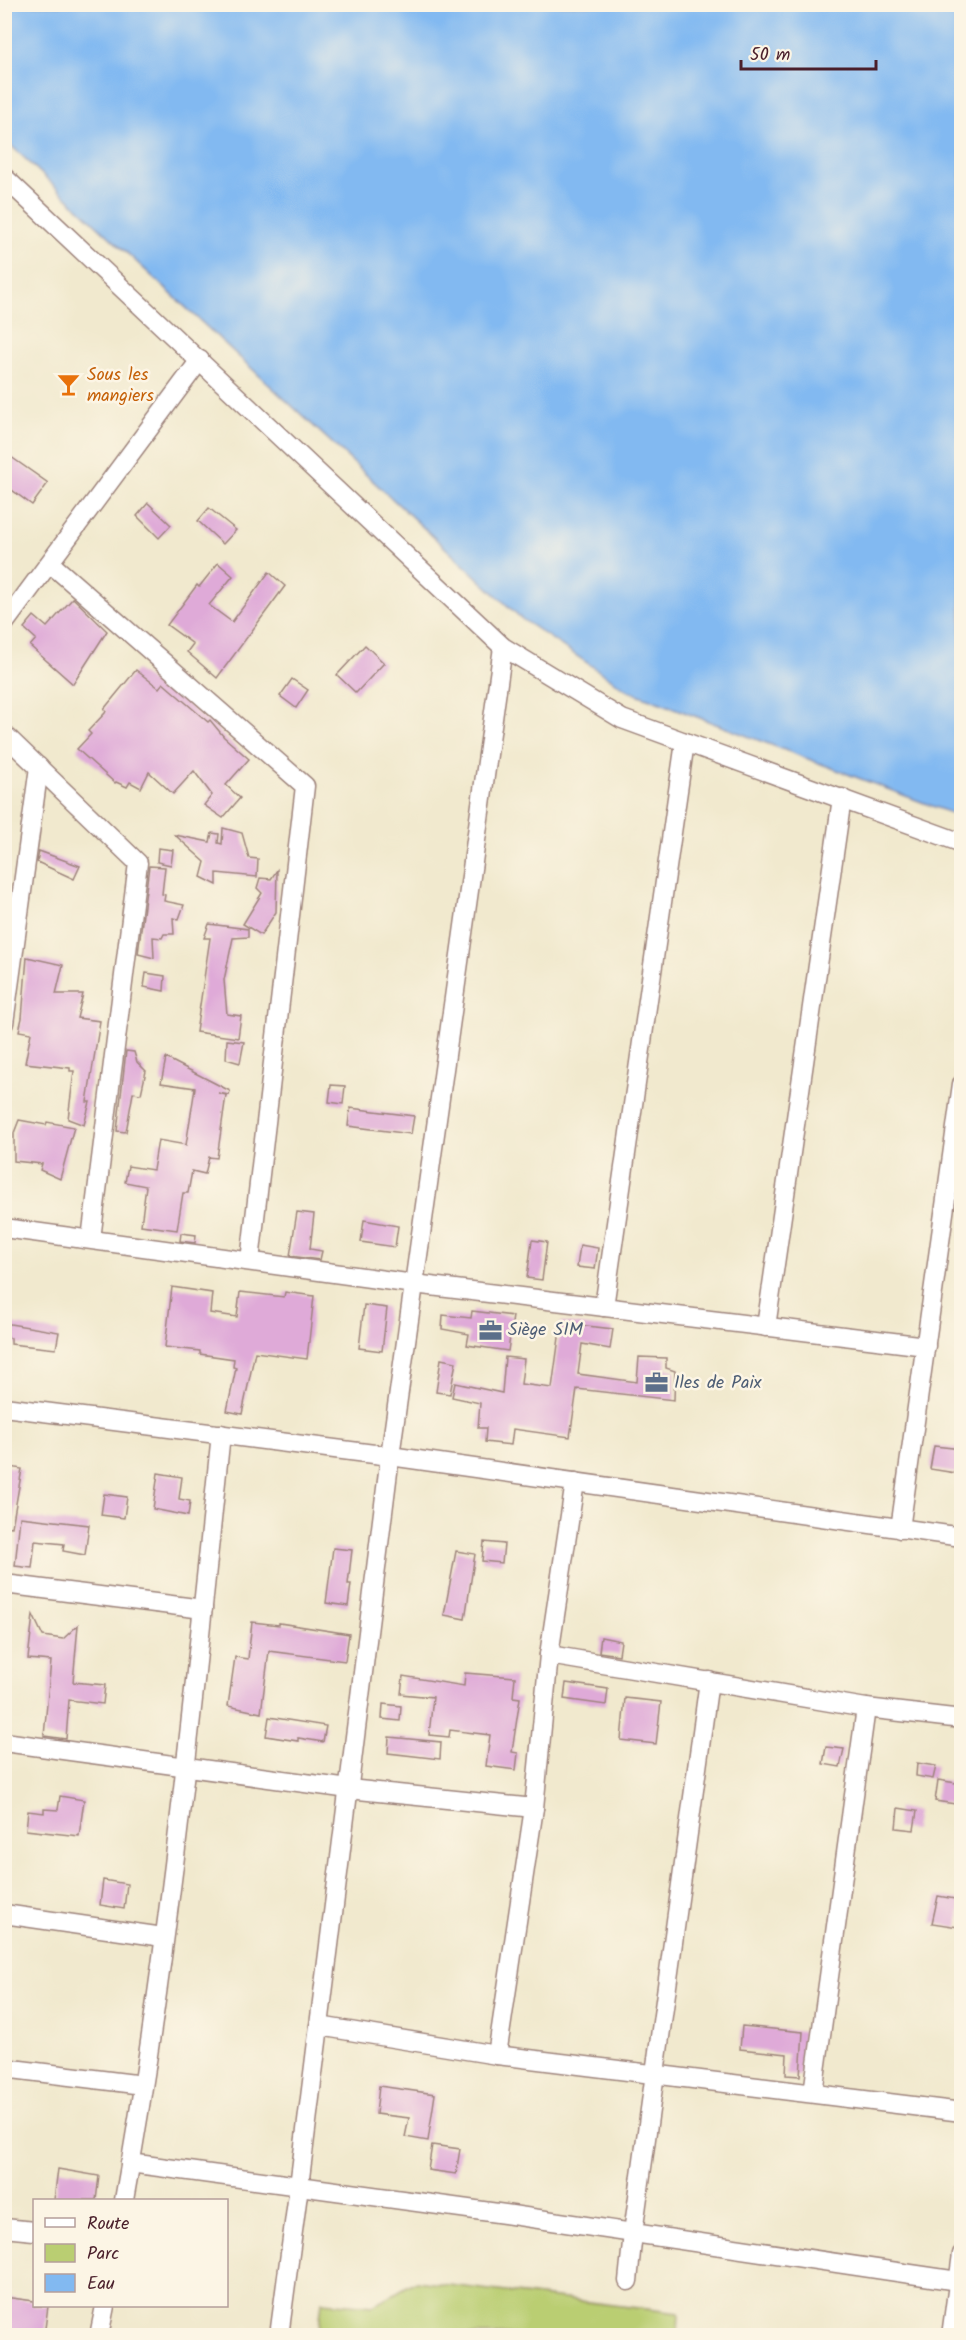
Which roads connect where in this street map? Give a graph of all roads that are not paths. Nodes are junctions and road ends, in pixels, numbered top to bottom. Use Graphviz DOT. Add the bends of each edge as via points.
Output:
graph roads {
  1 [pos="4,177"];
  2 [pos="200,360"];
  3 [pos="50,563"];
  4 [pos="4,624"];
  5 [pos="503,647"];
  6 [pos="4,734"];
  7 [pos="685,742"];
  8 [pos="39,767"];
  9 [pos="842,798"];
  10 [pos="962,843"];
  11 [pos="4,1023"];
  12 [pos="962,1084"];
  13 [pos="4,1227"];
  14 [pos="91,1239"];
  15 [pos="249,1262"];
  16 [pos="414,1284"];
  17 [pos="604,1307"];
  18 [pos="766,1327"];
  19 [pos="926,1346"];
  20 [pos="4,1407"];
  21 [pos="222,1434"];
  22 [pos="390,1456"];
  23 [pos="575,1482"];
  24 [pos="900,1529"];
  25 [pos="962,1537"];
  26 [pos="4,1584"];
  27 [pos="203,1609"];
  28 [pos="549,1655"];
  29 [pos="709,1681"];
  30 [pos="866,1708"];
  31 [pos="962,1719"];
  32 [pos="4,1742"];
  33 [pos="186,1767"];
  34 [pos="349,1789"];
  35 [pos="534,1808"];
  36 [pos="4,1914"];
  37 [pos="163,1937"];
  38 [pos="319,2026"];
  39 [pos="497,2055"];
  40 [pos="4,2068"];
  41 [pos="656,2076"];
  42 [pos="143,2085"];
  43 [pos="813,2093"];
  44 [pos="962,2112"];
  45 [pos="130,2163"];
  46 [pos="299,2186"];
  47 [pos="124,2199"];
  48 [pos="4,2228"];
  49 [pos="33,2231"];
  50 [pos="633,2233"];
  51 [pos="962,2254"];
  52 [pos="628,2281"];
  53 [pos="958,2281"];
  54 [pos="105,2307"];
  55 [pos="99,2336"];
  56 [pos="279,2336"];
  57 [pos="951,2336"];
  1 -- 2 [label="street"];
  2 -- 3 [label="street"];
  2 -- 5 [label="street"];
  3 -- 4 [label="street"];
  3 -- 15 [label="street" via="305,786"];
  5 -- 7 [label="street" via="622,719"];
  5 -- 16 [label="street"];
  6 -- 8 [label="street"];
  7 -- 9 [label="street"];
  7 -- 17 [label="street"];
  8 -- 11 [label="street"];
  8 -- 14 [label="street" via="138,863"];
  9 -- 10 [label="street"];
  9 -- 18 [label="street"];
  12 -- 19 [label="street"];
  13 -- 14 [label="street"];
  14 -- 15 [label="street"];
  15 -- 16 [label="street"];
  16 -- 17 [label="street"];
  16 -- 22 [label="street"];
  17 -- 18 [label="street"];
  18 -- 19 [label="street"];
  19 -- 24 [label="street"];
  20 -- 21 [label="street"];
  21 -- 22 [label="street"];
  21 -- 27 [label="street"];
  22 -- 23 [label="street"];
  22 -- 34 [label="street"];
  23 -- 24 [label="street"];
  23 -- 28 [label="street"];
  24 -- 25 [label="street"];
  26 -- 27 [label="street"];
  27 -- 33 [label="street"];
  28 -- 29 [label="street"];
  28 -- 35 [label="street"];
  29 -- 30 [label="street"];
  29 -- 41 [label="street"];
  30 -- 31 [label="street"];
  30 -- 43 [label="street"];
  32 -- 33 [label="street"];
  33 -- 34 [label="street"];
  33 -- 37 [label="street"];
  34 -- 35 [label="street"];
  34 -- 38 [label="street"];
  35 -- 39 [label="street"];
  36 -- 37 [label="street"];
  37 -- 42 [label="street"];
  38 -- 39 [label="street"];
  38 -- 46 [label="street"];
  39 -- 41 [label="street"];
  40 -- 42 [label="street"];
  41 -- 43 [label="street"];
  41 -- 50 [label="street"];
  42 -- 45 [label="street"];
  43 -- 44 [label="street"];
  45 -- 46 [label="street"];
  45 -- 47 [label="street"];
  46 -- 50 [label="street"];
  46 -- 56 [label="street"];
  48 -- 49 [label="street"];
  50 -- 52 [label="street"];
  50 -- 53 [label="street"];
  51 -- 53 [label="street"];
  53 -- 57 [label="street"];
  54 -- 55 [label="street"];
}
